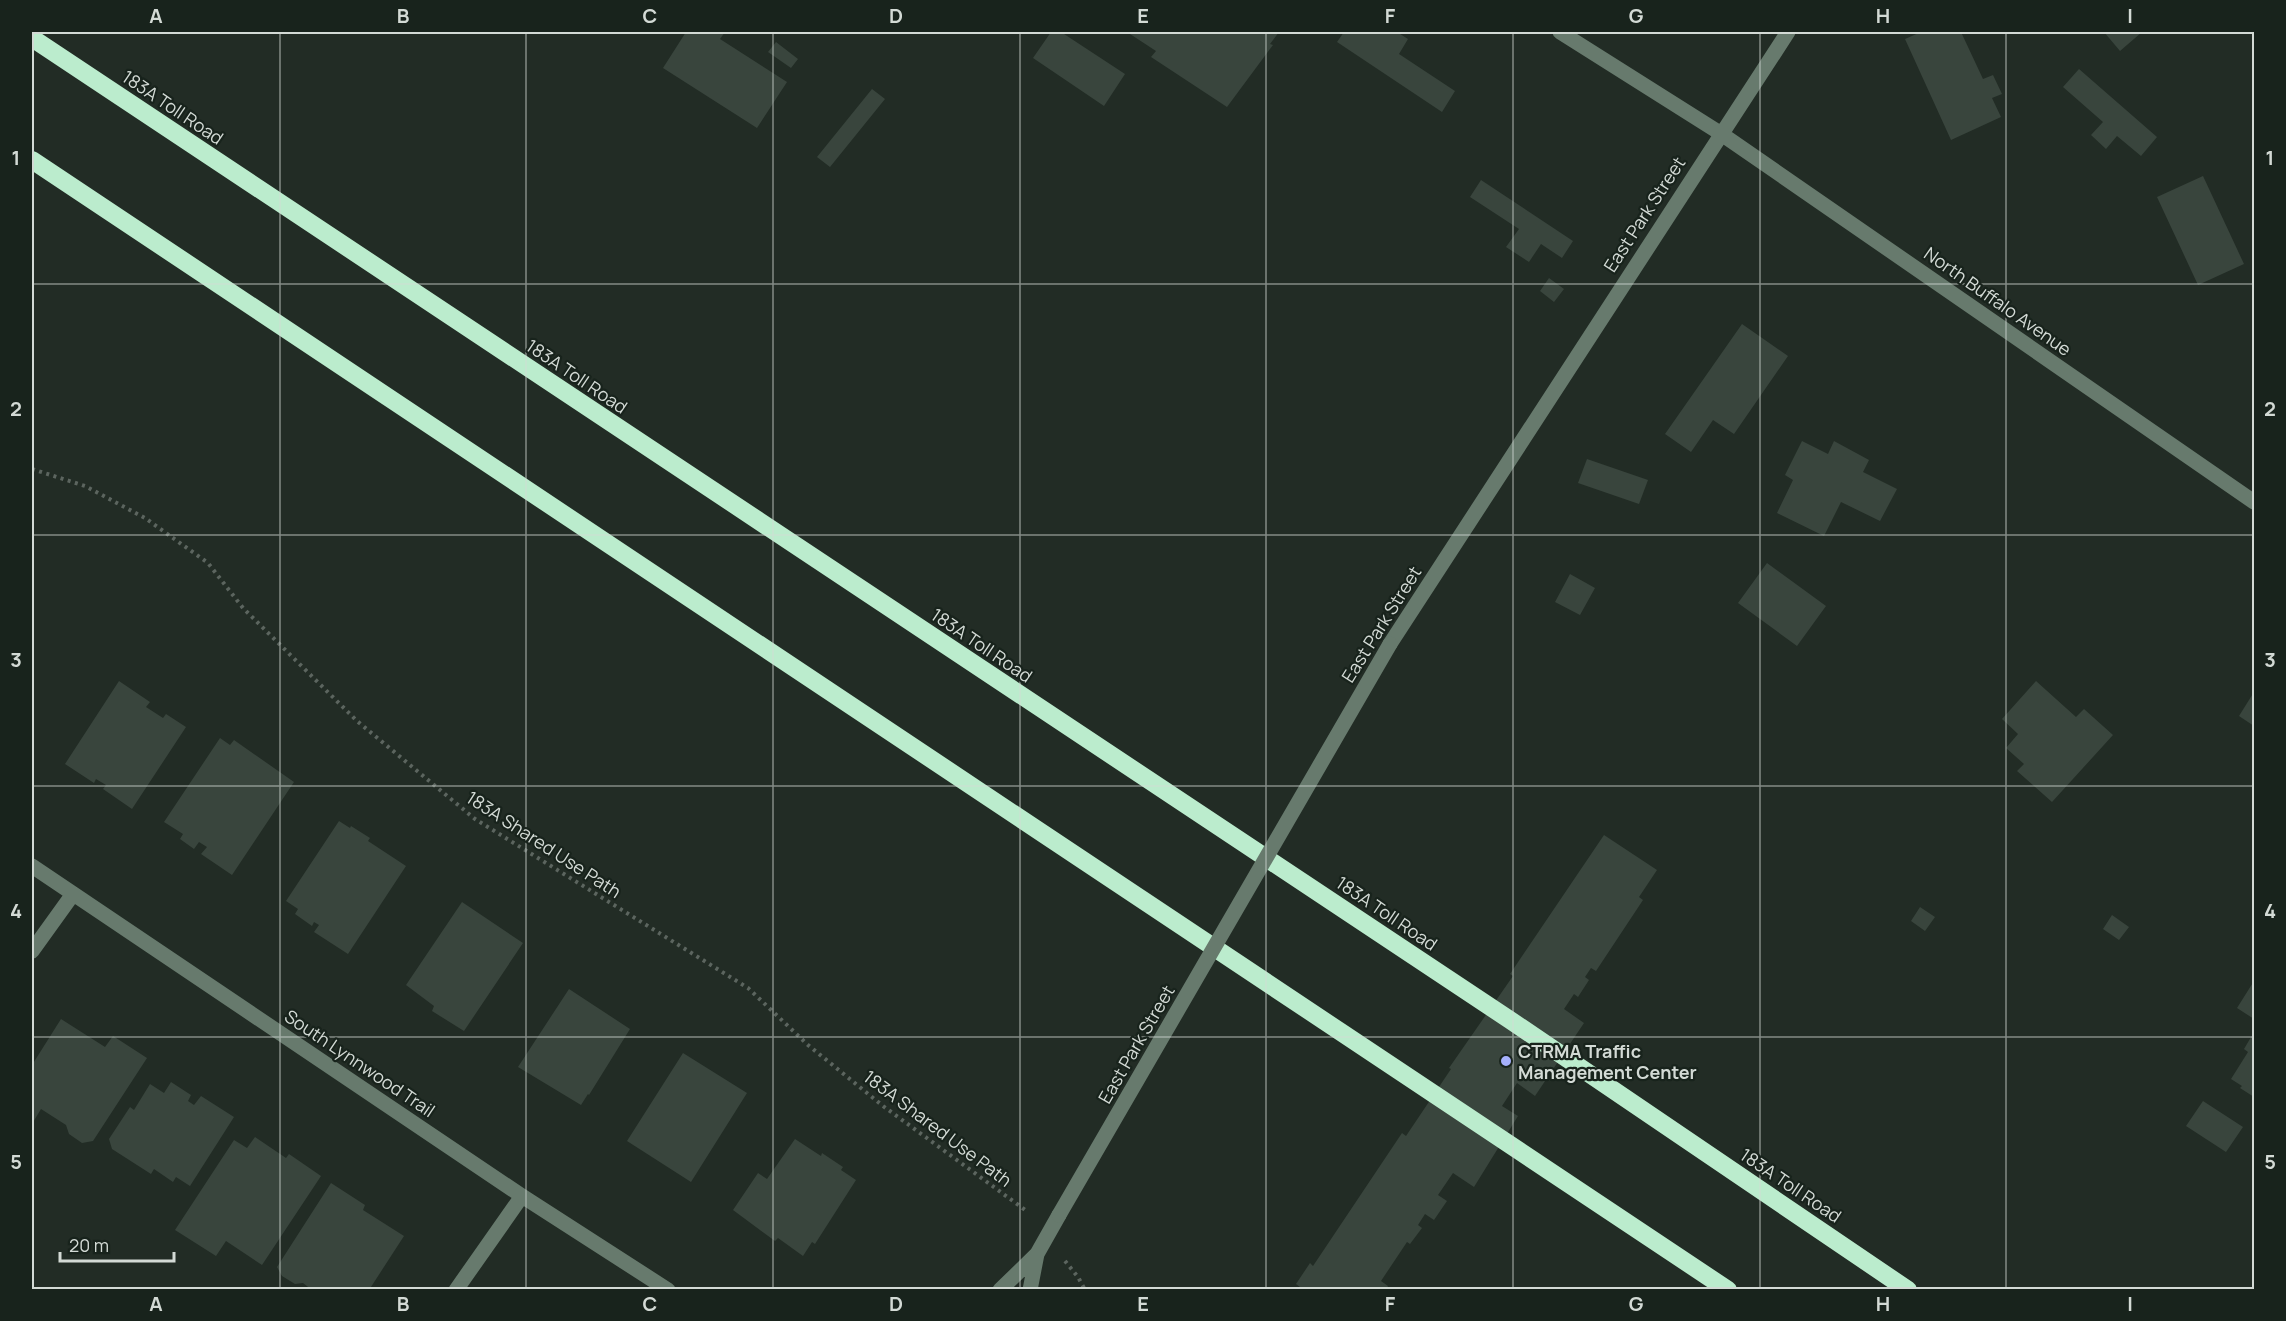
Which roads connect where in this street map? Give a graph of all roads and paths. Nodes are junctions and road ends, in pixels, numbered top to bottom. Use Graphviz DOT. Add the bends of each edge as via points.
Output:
graph roads {
  1 [pos="1560,32"];
  2 [pos="1788,32"];
  3 [pos="32,38"];
  4 [pos="1720,133"];
  5 [pos="32,160"];
  6 [pos="32,469"];
  7 [pos="2254,502"];
  8 [pos="32,866"];
  9 [pos="73,894"];
  10 [pos="32,951"];
  11 [pos="522,1196"];
  12 [pos="1028,1212"];
  13 [pos="1037,1254"];
  14 [pos="1065,1261"];
  15 [pos="456,1290"];
  16 [pos="668,1290"];
  17 [pos="1000,1290"];
  18 [pos="1030,1290"];
  19 [pos="1085,1290"];
  20 [pos="1728,1290"];
  21 [pos="1908,1290"];
  1 -- 4 [label="street, North Buffalo Avenue"];
  2 -- 4 [label="street, East Park Street"];
  3 -- 21 [label="highway, 183A Toll Road" via="1528,1031"];
  4 -- 7 [label="street, North Buffalo Avenue"];
  4 -- 13 [label="street, East Park Street, bridge" via="1390,644"];
  5 -- 20 [label="highway"];
  6 -- 12 [label="path, 183A Shared Use Path" via="85,486 145,518 208,563 243,608 357,722 475,819 748,988 808,1045 884,1106"];
  8 -- 9 [label="street, South Lynnwood Trail"];
  9 -- 10 [label="street"];
  9 -- 11 [label="street, South Lynnwood Trail"];
  11 -- 15 [label="street"];
  11 -- 16 [label="street, South Lynnwood Trail"];
  13 -- 17 [label="street, East Park Street"];
  13 -- 18 [label="street, East Park Street"];
  14 -- 19 [label="path"];
}
